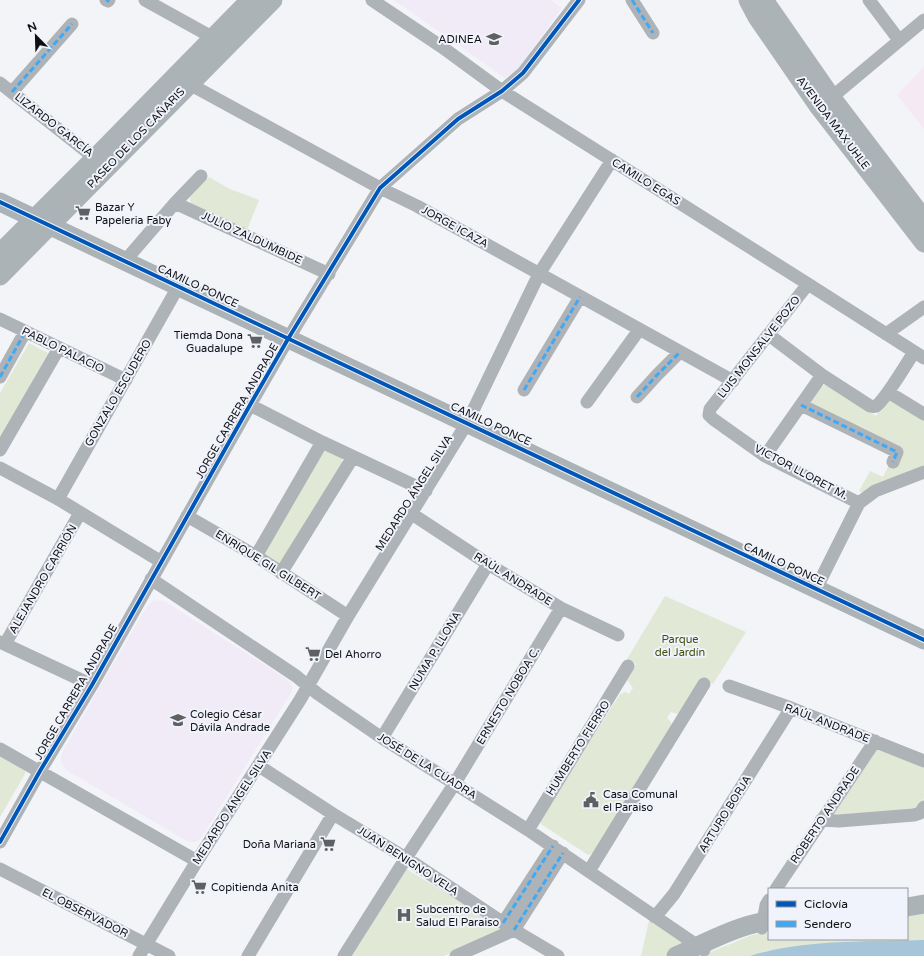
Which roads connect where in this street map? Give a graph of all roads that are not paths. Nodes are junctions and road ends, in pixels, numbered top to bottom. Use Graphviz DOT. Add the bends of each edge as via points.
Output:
graph roads {
  1 [pos="146,0"];
  2 [pos="250,0"];
  3 [pos="273,0"];
  4 [pos="372,0"];
  5 [pos="579,0"];
  6 [pos="632,0"];
  7 [pos="748,0"];
  8 [pos="764,0"];
  9 [pos="869,0"];
  10 [pos="924,20"];
  11 [pos="72,24"];
  12 [pos="653,32"];
  13 [pos="899,40"];
  14 [pos="220,42"];
  15 [pos="182,80"];
  16 [pos="0,83"];
  17 [pos="502,91"];
  18 [pos="12,92"];
  19 [pos="825,102"];
  20 [pos="612,160"];
  21 [pos="101,163"];
  22 [pos="201,176"];
  23 [pos="380,188"];
  24 [pos="0,202"];
  25 [pos="175,203"];
  26 [pos="924,219"];
  27 [pos="42,222"];
  28 [pos="924,243"];
  29 [pos="0,253"];
  30 [pos="124,262"];
  31 [pos="329,274"];
  32 [pos="539,274"];
  33 [pos="0,276"];
  34 [pos="808,284"];
  35 [pos="178,287"];
  36 [pos="580,297"];
  37 [pos="924,307"];
  38 [pos="0,319"];
  39 [pos="639,330"];
  40 [pos="25,332"];
  41 [pos="886,334"];
  42 [pos="769,336"];
  43 [pos="288,339"];
  44 [pos="59,348"];
  45 [pos="680,352"];
  46 [pos="919,355"];
  47 [pos="822,375"];
  48 [pos="0,377"];
  49 [pos="126,380"];
  50 [pos="733,381"];
  51 [pos="524,390"];
  52 [pos="888,392"];
  53 [pos="637,397"];
  54 [pos="587,402"];
  55 [pos="250,405"];
  56 [pos="801,405"];
  57 [pos="710,409"];
  58 [pos="924,414"];
  59 [pos="467,423"];
  60 [pos="322,442"];
  61 [pos="0,450"];
  62 [pos="765,456"];
  63 [pos="353,458"];
  64 [pos="893,462"];
  65 [pos="0,468"];
  66 [pos="924,472"];
  67 [pos="426,491"];
  68 [pos="58,499"];
  69 [pos="859,503"];
  70 [pos="80,513"];
  71 [pos="412,514"];
  72 [pos="187,516"];
  73 [pos="256,556"];
  74 [pos="160,561"];
  75 [pos="488,564"];
  76 [pos="281,573"];
  77 [pos="151,579"];
  78 [pos="816,589"];
  79 [pos="561,608"];
  80 [pos="348,616"];
  81 [pos="618,635"];
  82 [pos="924,640"];
  83 [pos="3,643"];
  84 [pos="628,666"];
  85 [pos="704,684"];
  86 [pos="92,685"];
  87 [pos="308,686"];
  88 [pos="729,686"];
  89 [pos="791,708"];
  90 [pos="382,738"];
  91 [pos="875,741"];
  92 [pos="0,749"];
  93 [pos="924,761"];
  94 [pos="259,766"];
  95 [pos="40,771"];
  96 [pos="455,783"];
  97 [pos="924,807"];
  98 [pos="333,814"];
  99 [pos="822,820"];
  100 [pos="528,830"];
  101 [pos="0,842"];
  102 [pos="558,850"];
  103 [pos="406,858"];
  104 [pos="197,861"];
  105 [pos="0,869"];
  106 [pos="589,871"];
  107 [pos="777,888"];
  108 [pos="768,902"];
  109 [pos="924,904"];
  110 [pos="908,907"];
  111 [pos="655,917"];
  112 [pos="764,924"];
  113 [pos="508,927"];
  114 [pos="146,945"];
  115 [pos="701,948"];
  116 [pos="139,956"];
  117 [pos="169,956"];
  118 [pos="248,956"];
  119 [pos="344,956"];
  120 [pos="456,956"];
  121 [pos="558,956"];
  122 [pos="676,956"];
  1 -- 14 [label="street"];
  2 -- 14 [label="main road, PASEO DE LOS CAÑARIS"];
  3 -- 14 [label="main road, PASEO DE LOS CAÑARIS"];
  4 -- 17 [label="street, CAMILO EGAS"];
  5 -- 17 [label="street, JORGE CARRERA ANDRADE" via="523,73"];
  6 -- 12 [label="street"];
  7 -- 19 [label="main road, AVENIDA MAX UHLE" via="757,17"];
  8 -- 19 [label="main road, AVENIDA MAX UHLE"];
  9 -- 13 [label="street"];
  10 -- 13 [label="street"];
  11 -- 18 [label="street"];
  13 -- 19 [label="street"];
  14 -- 15 [label="main road, PASEO DE LOS CAÑARIS"];
  15 -- 21 [label="main road, PASEO DE LOS CAÑARIS"];
  15 -- 23 [label="street, JORGE ICAZA"];
  16 -- 18 [label="street, LIZARDO GARCÍA"];
  17 -- 20 [label="street, CAMILO EGAS"];
  17 -- 23 [label="street, JORGE CARRERA ANDRADE" via="458,119"];
  18 -- 21 [label="street, LIZARDO GARCÍA"];
  19 -- 26 [label="main road, AVENIDA MAX UHLE"];
  19 -- 28 [label="main road, AVENIDA MAX UHLE"];
  20 -- 32 [label="street, MEDARDO ÁNGEL SILVA"];
  20 -- 34 [label="street, CAMILO EGAS"];
  21 -- 27 [label="main road, PASEO DE LOS CAÑARIS"];
  22 -- 25 [label="street"];
  23 -- 31 [label="street, JORGE CARRERA ANDRADE"];
  23 -- 32 [label="street, JORGE ICAZA"];
  24 -- 27 [label="main road, CAMILO PONCE"];
  25 -- 30 [label="street"];
  25 -- 31 [label="street, JULIO ZALDUMBIDE"];
  27 -- 29 [label="main road, PASEO DE LOS CAÑARIS"];
  27 -- 30 [label="main road, CAMILO PONCE"];
  27 -- 33 [label="main road, PASEO DE LOS CAÑARIS"];
  30 -- 35 [label="main road, CAMILO PONCE"];
  31 -- 43 [label="street, JORGE CARRERA ANDRADE"];
  32 -- 36 [label="street, JORGE ICAZA"];
  32 -- 59 [label="street, MEDARDO ÁNGEL SILVA"];
  34 -- 41 [label="street, CAMILO EGAS"];
  34 -- 42 [label="street, LUIS MONSALVE POZO"];
  35 -- 43 [label="main road, CAMILO PONCE"];
  35 -- 49 [label="street, GONZALO ESCUDERO"];
  36 -- 39 [label="street, JORGE ICAZA"];
  36 -- 51 [label="street"];
  37 -- 41 [label="street"];
  38 -- 40 [label="street, PABLO PALACIO"];
  39 -- 45 [label="street, JORGE ICAZA"];
  39 -- 54 [label="street"];
  40 -- 44 [label="street, PABLO PALACIO"];
  40 -- 48 [label="street"];
  41 -- 46 [label="street, CAMILO EGAS"];
  42 -- 47 [label="street"];
  42 -- 50 [label="street, LUIS MONSALVE POZO"];
  43 -- 55 [label="street, JORGE CARRERA ANDRADE"];
  43 -- 59 [label="main road, CAMILO PONCE"];
  44 -- 49 [label="street, PABLO PALACIO"];
  44 -- 61 [label="street"];
  45 -- 50 [label="street, JORGE ICAZA"];
  45 -- 53 [label="street"];
  46 -- 52 [label="street"];
  47 -- 52 [label="street" via="870,406 877,405"];
  47 -- 56 [label="street"];
  49 -- 68 [label="street, GONZALO ESCUDERO"];
  50 -- 57 [label="street, LUIS MONSALVE POZO"];
  52 -- 58 [label="street"];
  55 -- 60 [label="street"];
  55 -- 72 [label="street, JORGE CARRERA ANDRADE"];
  56 -- 62 [label="street"];
  56 -- 64 [label="street" via="898,452"];
  57 -- 62 [label="street, VICTOR LLORET M." via="709,415 713,419"];
  59 -- 67 [label="street, MEDARDO ÁNGEL SILVA"];
  59 -- 78 [label="main road, CAMILO PONCE"];
  60 -- 63 [label="street"];
  60 -- 73 [label="street"];
  62 -- 69 [label="street, VICTOR LLORET M."];
  63 -- 67 [label="street"];
  63 -- 76 [label="street"];
  65 -- 68 [label="street"];
  66 -- 69 [label="street" via="875,491"];
  67 -- 71 [label="street, MEDARDO ÁNGEL SILVA"];
  68 -- 70 [label="street"];
  69 -- 78 [label="street"];
  70 -- 74 [label="street"];
  70 -- 83 [label="street, ALEJANDRO CARRIÓN"];
  71 -- 75 [label="street, RAÚL ANDRADE"];
  71 -- 80 [label="street, MEDARDO ÁNGEL SILVA"];
  72 -- 73 [label="street, ENRIQUE GIL GILBERT"];
  72 -- 74 [label="street, JORGE CARRERA ANDRADE"];
  73 -- 76 [label="street, ENRIQUE GIL GILBERT"];
  74 -- 77 [label="street, JORGE CARRERA ANDRADE"];
  75 -- 79 [label="street, RAÚL ANDRADE"];
  75 -- 90 [label="street, NUMA P. LLONA"];
  76 -- 80 [label="street, ENRIQUE GIL GILBERT"];
  77 -- 86 [label="street, JORGE CARRERA ANDRADE"];
  77 -- 87 [label="street, JOSÉ DE LA CUADRA"];
  78 -- 82 [label="main road, CAMILO PONCE"];
  79 -- 81 [label="street, RAÚL ANDRADE"];
  79 -- 96 [label="street, ERNESTO NOBOA C."];
  80 -- 87 [label="street, MEDARDO ÁNGEL SILVA"];
  83 -- 86 [label="street, JORGE CARRERA ANDRADE"];
  84 -- 100 [label="street, HUMBERTO FIERRO"];
  85 -- 106 [label="street"];
  86 -- 95 [label="street, JORGE CARRERA ANDRADE"];
  87 -- 90 [label="street, JOSÉ DE LA CUADRA"];
  87 -- 94 [label="street, MEDARDO ÁNGEL SILVA"];
  88 -- 89 [label="street, RAÚL ANDRADE"];
  89 -- 91 [label="street, RAÚL ANDRADE"];
  89 -- 111 [label="street, ARTURO BORJA" via="674,894"];
  90 -- 96 [label="street, JOSÉ DE LA CUADRA"];
  91 -- 93 [label="street, RAÚL ANDRADE"];
  91 -- 99 [label="street, ROBERTO ANDRADE"];
  92 -- 95 [label="street"];
  94 -- 98 [label="street, JUAN BENIGNO VELA"];
  94 -- 104 [label="street, MEDARDO ÁNGEL SILVA"];
  95 -- 101 [label="street, JORGE CARRERA ANDRADE"];
  95 -- 104 [label="street"];
  96 -- 100 [label="street, JOSÉ DE LA CUADRA"];
  96 -- 103 [label="street, ERNESTO NOBOA C."];
  97 -- 99 [label="street" via="920,813 914,815"];
  98 -- 103 [label="street, JUAN BENIGNO VELA"];
  98 -- 118 [label="street"];
  99 -- 107 [label="street, ROBERTO ANDRADE"];
  100 -- 102 [label="street, JOSÉ DE LA CUADRA"];
  102 -- 106 [label="street, JOSÉ DE LA CUADRA"];
  102 -- 113 [label="street"];
  103 -- 113 [label="street, JUAN BENIGNO VELA"];
  103 -- 119 [label="street, ERNESTO NOBOA C."];
  104 -- 114 [label="street, MEDARDO ÁNGEL SILVA"];
  105 -- 114 [label="street, EL OBSERVADOR"];
  106 -- 111 [label="street, JOSÉ DE LA CUADRA"];
  108 -- 112 [label="street"];
  109 -- 110 [label="main road"];
  111 -- 115 [label="street, JOSÉ DE LA CUADRA"];
  112 -- 115 [label="main road" via="733,931"];
  113 -- 120 [label="street"];
  113 -- 121 [label="street, JUAN BENIGNO VELA"];
  114 -- 116 [label="street, MEDARDO ÁNGEL SILVA"];
  114 -- 117 [label="street, EL OBSERVADOR"];
  115 -- 122 [label="main road"];
}
